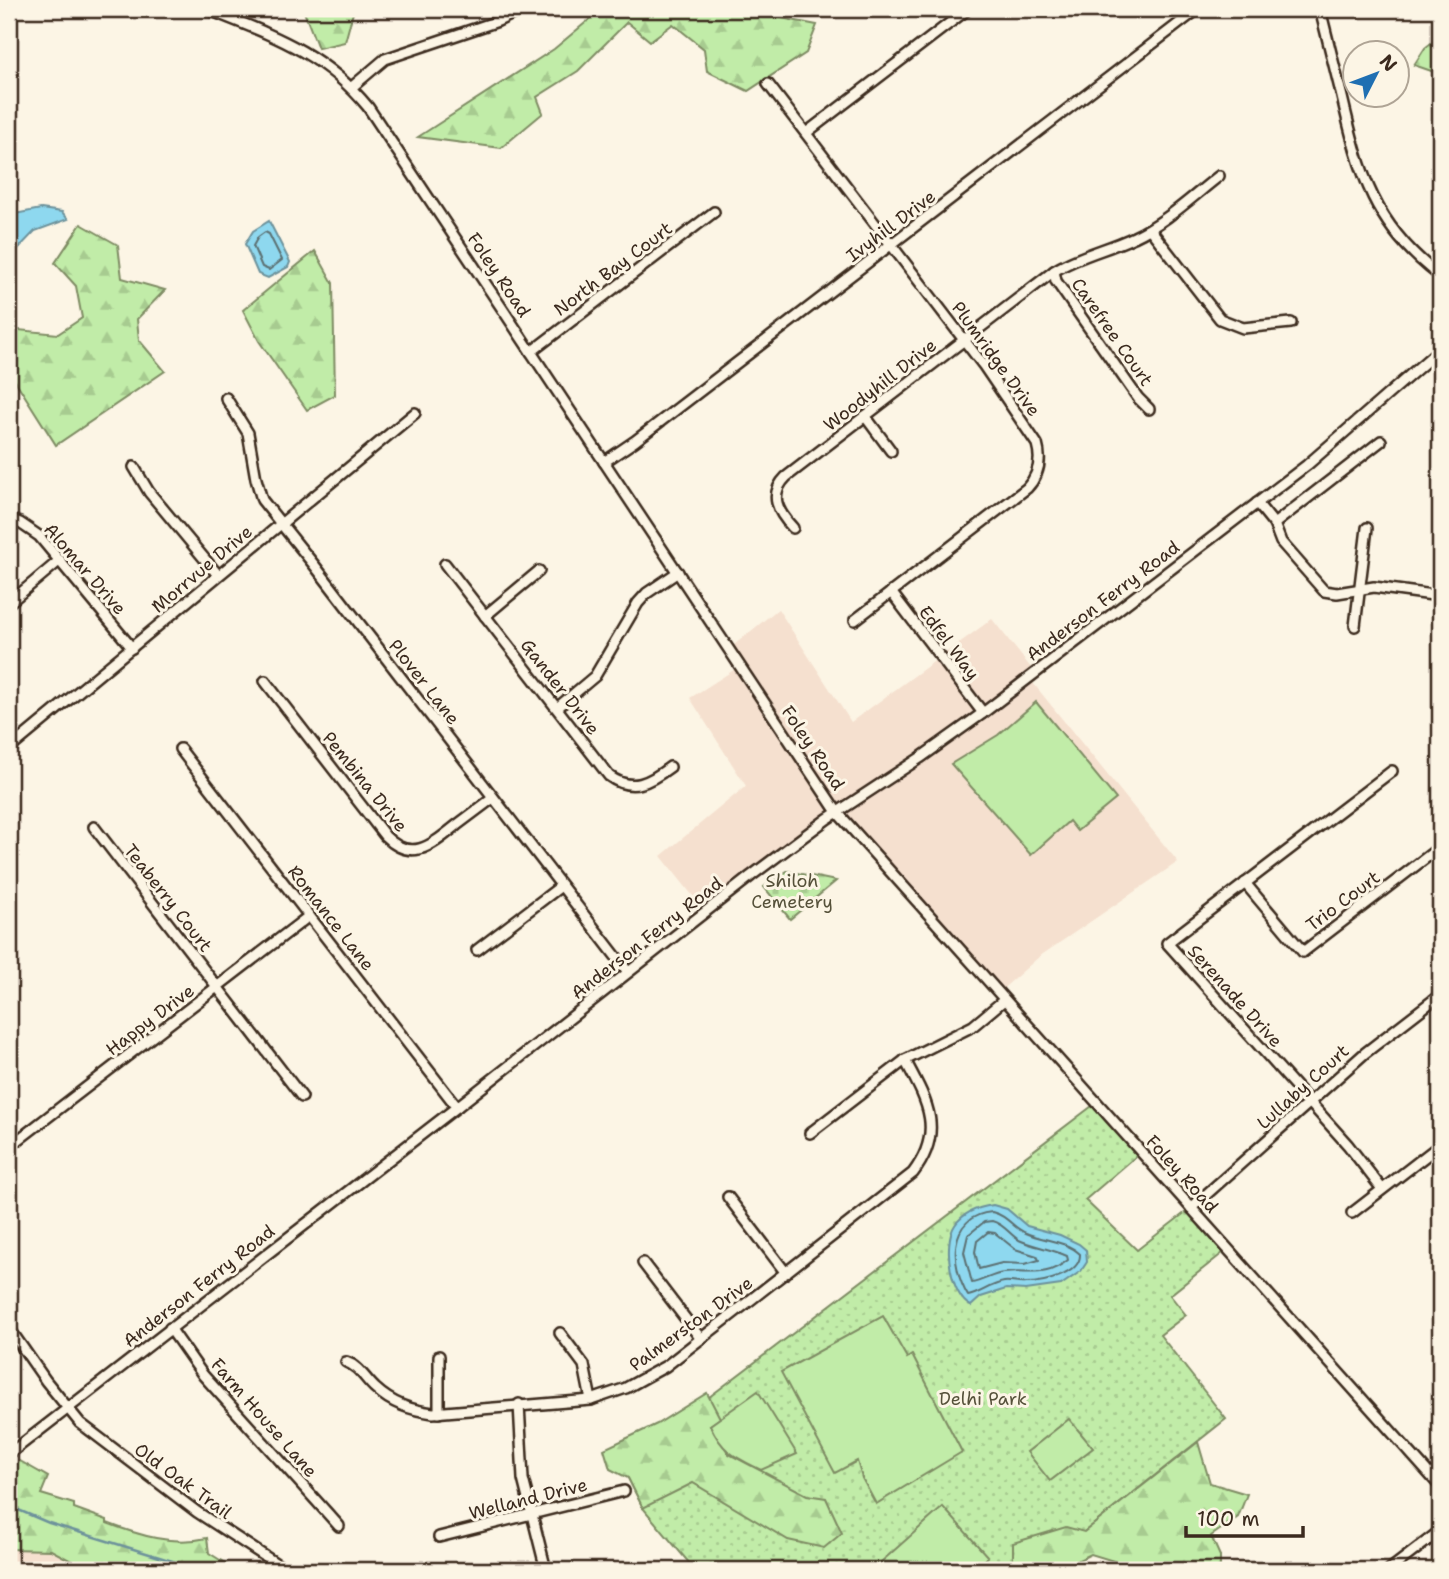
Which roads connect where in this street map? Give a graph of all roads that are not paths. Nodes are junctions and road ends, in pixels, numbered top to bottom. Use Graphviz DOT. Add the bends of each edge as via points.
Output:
graph roads {
  1 [pos="207,9"];
  2 [pos="523,9"];
  3 [pos="968,9"];
  4 [pos="1320,9"];
  5 [pos="1194,12"];
  6 [pos="954,13"];
  7 [pos="768,84"];
  8 [pos="352,87"];
  9 [pos="806,133"];
  10 [pos="1219,176"];
  11 [pos="714,212"];
  12 [pos="1150,229"];
  13 [pos="891,245"];
  14 [pos="1054,271"];
  15 [pos="1440,276"];
  16 [pos="1291,323"];
  17 [pos="964,340"];
  18 [pos="1440,349"];
  19 [pos="531,352"];
  20 [pos="226,398"];
  21 [pos="1149,408"];
  22 [pos="415,412"];
  23 [pos="865,416"];
  24 [pos="1381,441"];
  25 [pos="891,451"];
  26 [pos="604,462"];
  27 [pos="134,467"];
  28 [pos="1257,503"];
  29 [pos="9,519"];
  30 [pos="280,524"];
  31 [pos="1274,524"];
  32 [pos="793,528"];
  33 [pos="1367,528"];
  34 [pos="60,560"];
  35 [pos="445,564"];
  36 [pos="539,571"];
  37 [pos="678,572"];
  38 [pos="218,575"];
  39 [pos="1359,588"];
  40 [pos="891,592"];
  41 [pos="1440,596"];
  42 [pos="9,603"];
  43 [pos="485,616"];
  44 [pos="855,620"];
  45 [pos="1355,626"];
  46 [pos="132,648"];
  47 [pos="265,681"];
  48 [pos="557,708"];
  49 [pos="983,713"];
  50 [pos="180,748"];
  51 [pos="9,749"];
  52 [pos="670,767"];
  53 [pos="1392,771"];
  54 [pos="493,798"];
  55 [pos="837,812"];
  56 [pos="94,827"];
  57 [pos="1440,847"];
  58 [pos="1245,883"];
  59 [pos="561,886"];
  60 [pos="309,916"];
  61 [pos="477,950"];
  62 [pos="628,972"];
  63 [pos="217,988"];
  64 [pos="1440,995"];
  65 [pos="1004,1000"];
  66 [pos="905,1060"];
  67 [pos="302,1097"];
  68 [pos="1310,1101"];
  69 [pos="457,1107"];
  70 [pos="810,1133"];
  71 [pos="1440,1145"];
  72 [pos="9,1147"];
  73 [pos="1382,1189"];
  74 [pos="728,1197"];
  75 [pos="1191,1208"];
  76 [pos="1352,1213"];
  77 [pos="643,1263"];
  78 [pos="786,1273"];
  79 [pos="9,1328"];
  80 [pos="170,1328"];
  81 [pos="560,1333"];
  82 [pos="701,1339"];
  83 [pos="439,1356"];
  84 [pos="346,1362"];
  85 [pos="591,1399"];
  86 [pos="519,1405"];
  87 [pos="67,1408"];
  88 [pos="439,1413"];
  89 [pos="9,1454"];
  90 [pos="1440,1486"];
  91 [pos="624,1491"];
  92 [pos="531,1513"];
  93 [pos="339,1526"];
  94 [pos="1440,1531"];
  95 [pos="439,1537"];
  96 [pos="286,1570"];
  97 [pos="546,1570"];
  98 [pos="1389,1570"];
  1 -- 8 [label="street, Foley Road" via="306,51"];
  2 -- 8 [label="street" via="498,22 384,59"];
  3 -- 6 [label="street"];
  4 -- 15 [label="street" via="1367,187 1400,240"];
  5 -- 13 [label="street, Ivyhill Drive"];
  6 -- 9 [label="street"];
  7 -- 9 [label="street, Plumridge Drive"];
  8 -- 19 [label="street, Foley Road"];
  9 -- 13 [label="street, Plumridge Drive"];
  10 -- 12 [label="street, Woodyhill Drive"];
  11 -- 19 [label="street, North Bay Court"];
  12 -- 14 [label="street, Woodyhill Drive"];
  12 -- 16 [label="street" via="1220,319 1243,328"];
  13 -- 17 [label="street, Plumridge Drive"];
  13 -- 26 [label="street, Ivyhill Drive"];
  14 -- 17 [label="street, Woodyhill Drive"];
  14 -- 21 [label="street, Carefree Court" via="1056,281"];
  17 -- 23 [label="street, Woodyhill Drive"];
  17 -- 40 [label="street, Plumridge Drive" via="1037,444 1038,473 1027,488"];
  18 -- 28 [label="street, Anderson Ferry Road"];
  19 -- 26 [label="street, Foley Road"];
  20 -- 30 [label="street, Plover Lane" via="248,433 262,500"];
  22 -- 30 [label="street, Morrvue Drive"];
  23 -- 25 [label="street"];
  23 -- 32 [label="street, Woodyhill Drive" via="780,482 777,507"];
  24 -- 31 [label="street"];
  26 -- 37 [label="street, Foley Road"];
  27 -- 38 [label="street" via="149,492"];
  28 -- 31 [label="street"];
  28 -- 49 [label="street, Anderson Ferry Road"];
  29 -- 34 [label="street, Alomar Drive" via="39,536"];
  30 -- 38 [label="street, Morrvue Drive"];
  30 -- 54 [label="street, Plover Lane"];
  31 -- 39 [label="street" via="1281,542 1324,591"];
  33 -- 39 [label="street"];
  34 -- 42 [label="street"];
  34 -- 46 [label="street, Alomar Drive"];
  35 -- 43 [label="street, Gander Drive"];
  36 -- 43 [label="street"];
  37 -- 48 [label="street" via="646,593 595,676"];
  37 -- 55 [label="street, Foley Road"];
  38 -- 46 [label="street, Morrvue Drive"];
  39 -- 41 [label="street"];
  39 -- 45 [label="street"];
  40 -- 44 [label="street, Plumridge Drive"];
  40 -- 49 [label="street, Edfel Way"];
  43 -- 48 [label="street, Gander Drive"];
  46 -- 51 [label="street, Morrvue Drive"];
  47 -- 54 [label="street, Pembina Drive" via="384,836 396,845 410,850 425,848"];
  48 -- 52 [label="street, Gander Drive" via="616,781 644,784"];
  49 -- 55 [label="street, Anderson Ferry Road"];
  50 -- 60 [label="street, Romance Lane"];
  53 -- 58 [label="street, Serenade Drive"];
  54 -- 59 [label="street, Plover Lane"];
  55 -- 62 [label="street, Anderson Ferry Road"];
  55 -- 65 [label="street, Foley Road"];
  56 -- 63 [label="street, Teaberry Court"];
  57 -- 58 [label="street, Trio Court" via="1303,952"];
  58 -- 68 [label="street, Serenade Drive" via="1167,943"];
  59 -- 61 [label="street"];
  59 -- 62 [label="street, Plover Lane"];
  60 -- 63 [label="street, Happy Drive"];
  60 -- 69 [label="street, Romance Lane"];
  62 -- 69 [label="street, Anderson Ferry Road"];
  63 -- 67 [label="street, Teaberry Court"];
  63 -- 72 [label="street, Happy Drive"];
  64 -- 68 [label="street, Lullaby Court"];
  65 -- 66 [label="street" via="972,1026"];
  65 -- 75 [label="street, Foley Road"];
  66 -- 70 [label="street"];
  66 -- 78 [label="street, Palmerston Drive" via="929,1113 928,1145 920,1165 906,1181"];
  68 -- 73 [label="street, Serenade Drive"];
  68 -- 75 [label="street, Lullaby Court"];
  69 -- 80 [label="street, Anderson Ferry Road"];
  71 -- 73 [label="street"];
  73 -- 76 [label="street"];
  74 -- 78 [label="street"];
  75 -- 90 [label="street, Foley Road"];
  77 -- 82 [label="street"];
  78 -- 82 [label="street, Palmerston Drive"];
  79 -- 87 [label="street, Old Oak Trail"];
  80 -- 87 [label="street, Anderson Ferry Road"];
  80 -- 93 [label="street, Farm House Lane" via="203,1375"];
  81 -- 85 [label="street" via="584,1365"];
  82 -- 85 [label="street, Palmerston Drive" via="639,1382"];
  83 -- 88 [label="street"];
  84 -- 88 [label="street, Palmerston Drive" via="396,1403"];
  85 -- 86 [label="street, Palmerston Drive"];
  86 -- 88 [label="street, Palmerston Drive"];
  86 -- 92 [label="street" via="521,1461"];
  87 -- 89 [label="street, Anderson Ferry Road"];
  87 -- 96 [label="street, Old Oak Trail" via="146,1476"];
  91 -- 92 [label="street, Welland Drive"];
  92 -- 95 [label="street, Welland Drive"];
  92 -- 97 [label="street"];
  94 -- 98 [label="street"];
}
